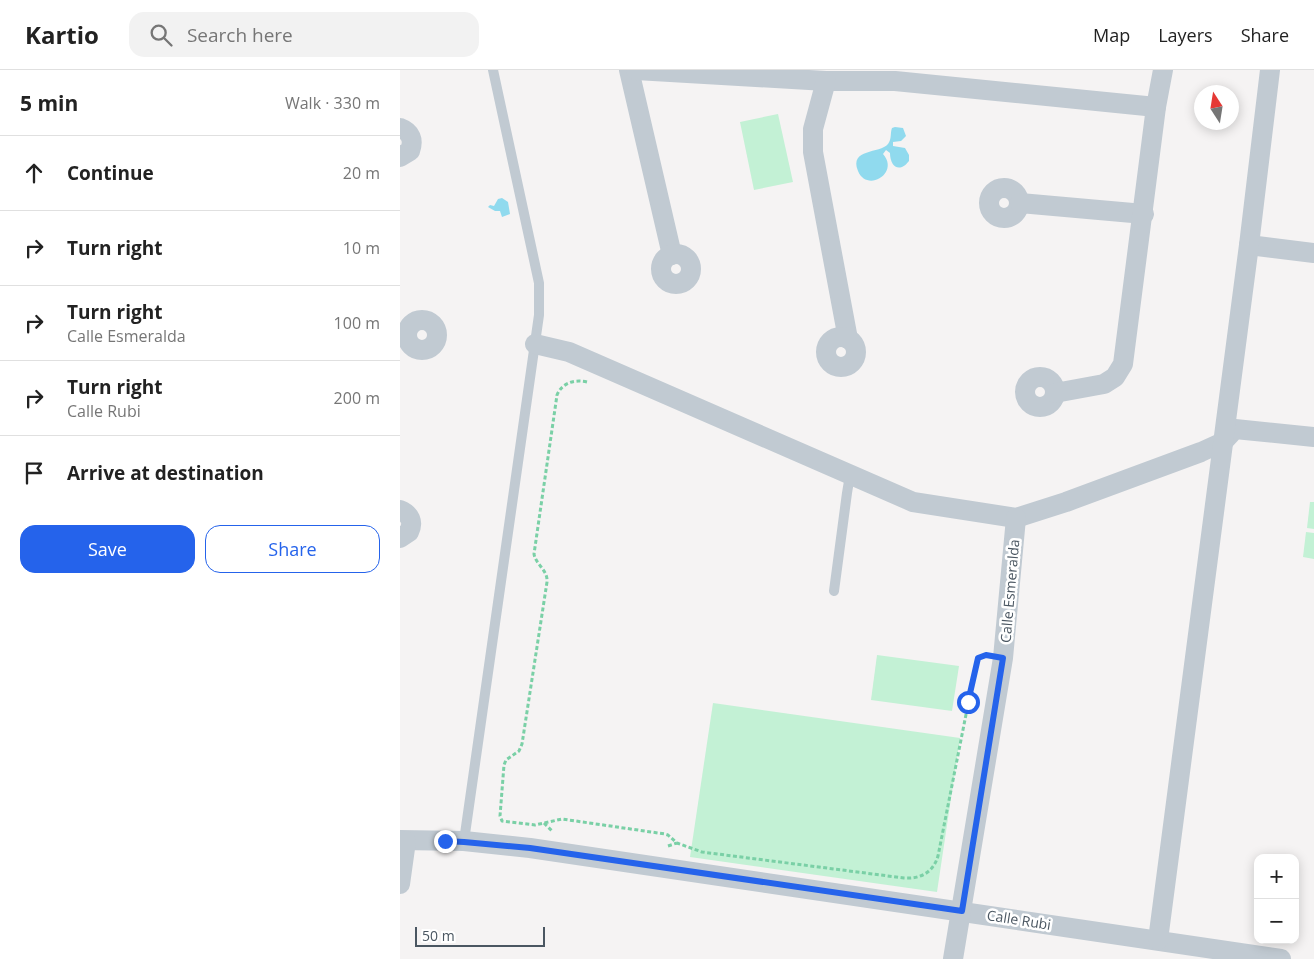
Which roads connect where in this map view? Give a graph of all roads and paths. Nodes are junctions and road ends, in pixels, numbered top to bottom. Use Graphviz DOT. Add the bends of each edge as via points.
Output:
graph roads {
  1 [pos="493,70"];
  2 [pos="629,70"];
  3 [pos="636,70"];
  4 [pos="1163,70"];
  5 [pos="1270,70"];
  6 [pos="896,75"];
  7 [pos="919,77"];
  8 [pos="826,82"];
  9 [pos="1156,107"];
  10 [pos="400,128"];
  11 [pos="400,157"];
  12 [pos="1020,203"];
  13 [pos="1144,214"];
  14 [pos="1250,245"];
  15 [pos="1314,253"];
  16 [pos="672,255"];
  17 [pos="848,339"];
  18 [pos="535,344"];
  19 [pos="596,385"];
  20 [pos="1055,394"];
  21 [pos="1314,437"];
  22 [pos="1223,442"];
  23 [pos="850,476"];
  24 [pos="400,510"];
  25 [pos="1016,518"];
  26 [pos="400,538"];
  27 [pos="834,591"];
  28 [pos="1003,658"];
  29 [pos="543,823"];
  30 [pos="552,831"];
  31 [pos="403,841"];
  32 [pos="464,842"];
  33 [pos="677,843"];
  34 [pos="668,846"];
  35 [pos="400,884"];
  36 [pos="962,911"];
  37 [pos="1158,940"];
  38 [pos="953,959"];
  39 [pos="1281,959"];
  1 -- 18 [label="lane" via="539,284"];
  2 -- 16 [label="street"];
  3 -- 8 [label="street"];
  4 -- 9 [label="street"];
  5 -- 14 [label="street"];
  6 -- 7 [label="street"];
  6 -- 8 [label="street"];
  7 -- 9 [label="street"];
  8 -- 17 [label="street" via="813,129 813,152"];
  9 -- 13 [label="street"];
  10 -- 11 [label="street" via="409,133 413,141 410,151"];
  12 -- 13 [label="street"];
  13 -- 20 [label="street" via="1123,364 1115,377 1104,384"];
  14 -- 15 [label="street"];
  14 -- 22 [label="street"];
  18 -- 23 [label="street" via="569,352"];
  18 -- 32 [label="lane"];
  19 -- 29 [label="path" via="573,381 563,386 557,395 534,554 547,574 547,582 522,744 504,764 502,821"];
  21 -- 22 [label="street" via="1235,429"];
  22 -- 25 [label="street"];
  22 -- 37 [label="street"];
  23 -- 25 [label="street" via="913,502"];
  23 -- 27 [label="lane"];
  24 -- 26 [label="street" via="408,514 412,523 409,532"];
  25 -- 28 [label="street, Calle Esmeralda"];
  28 -- 33 [label="path" via="986,655 978,658 938,856 922,876 904,878 702,852"];
  28 -- 36 [label="street, Calle Esmeralda"];
  29 -- 30 [label="path"];
  29 -- 33 [label="path" via="562,819 665,834"];
  31 -- 32 [label="street, Calle Rubi"];
  31 -- 35 [label="street"];
  32 -- 36 [label="street, Calle Rubi" via="530,848"];
  33 -- 34 [label="path"];
  36 -- 37 [label="street, Calle Rubi"];
  36 -- 38 [label="street, Calle Esmeralda"];
  37 -- 39 [label="street, Calle Rubi"];
}
